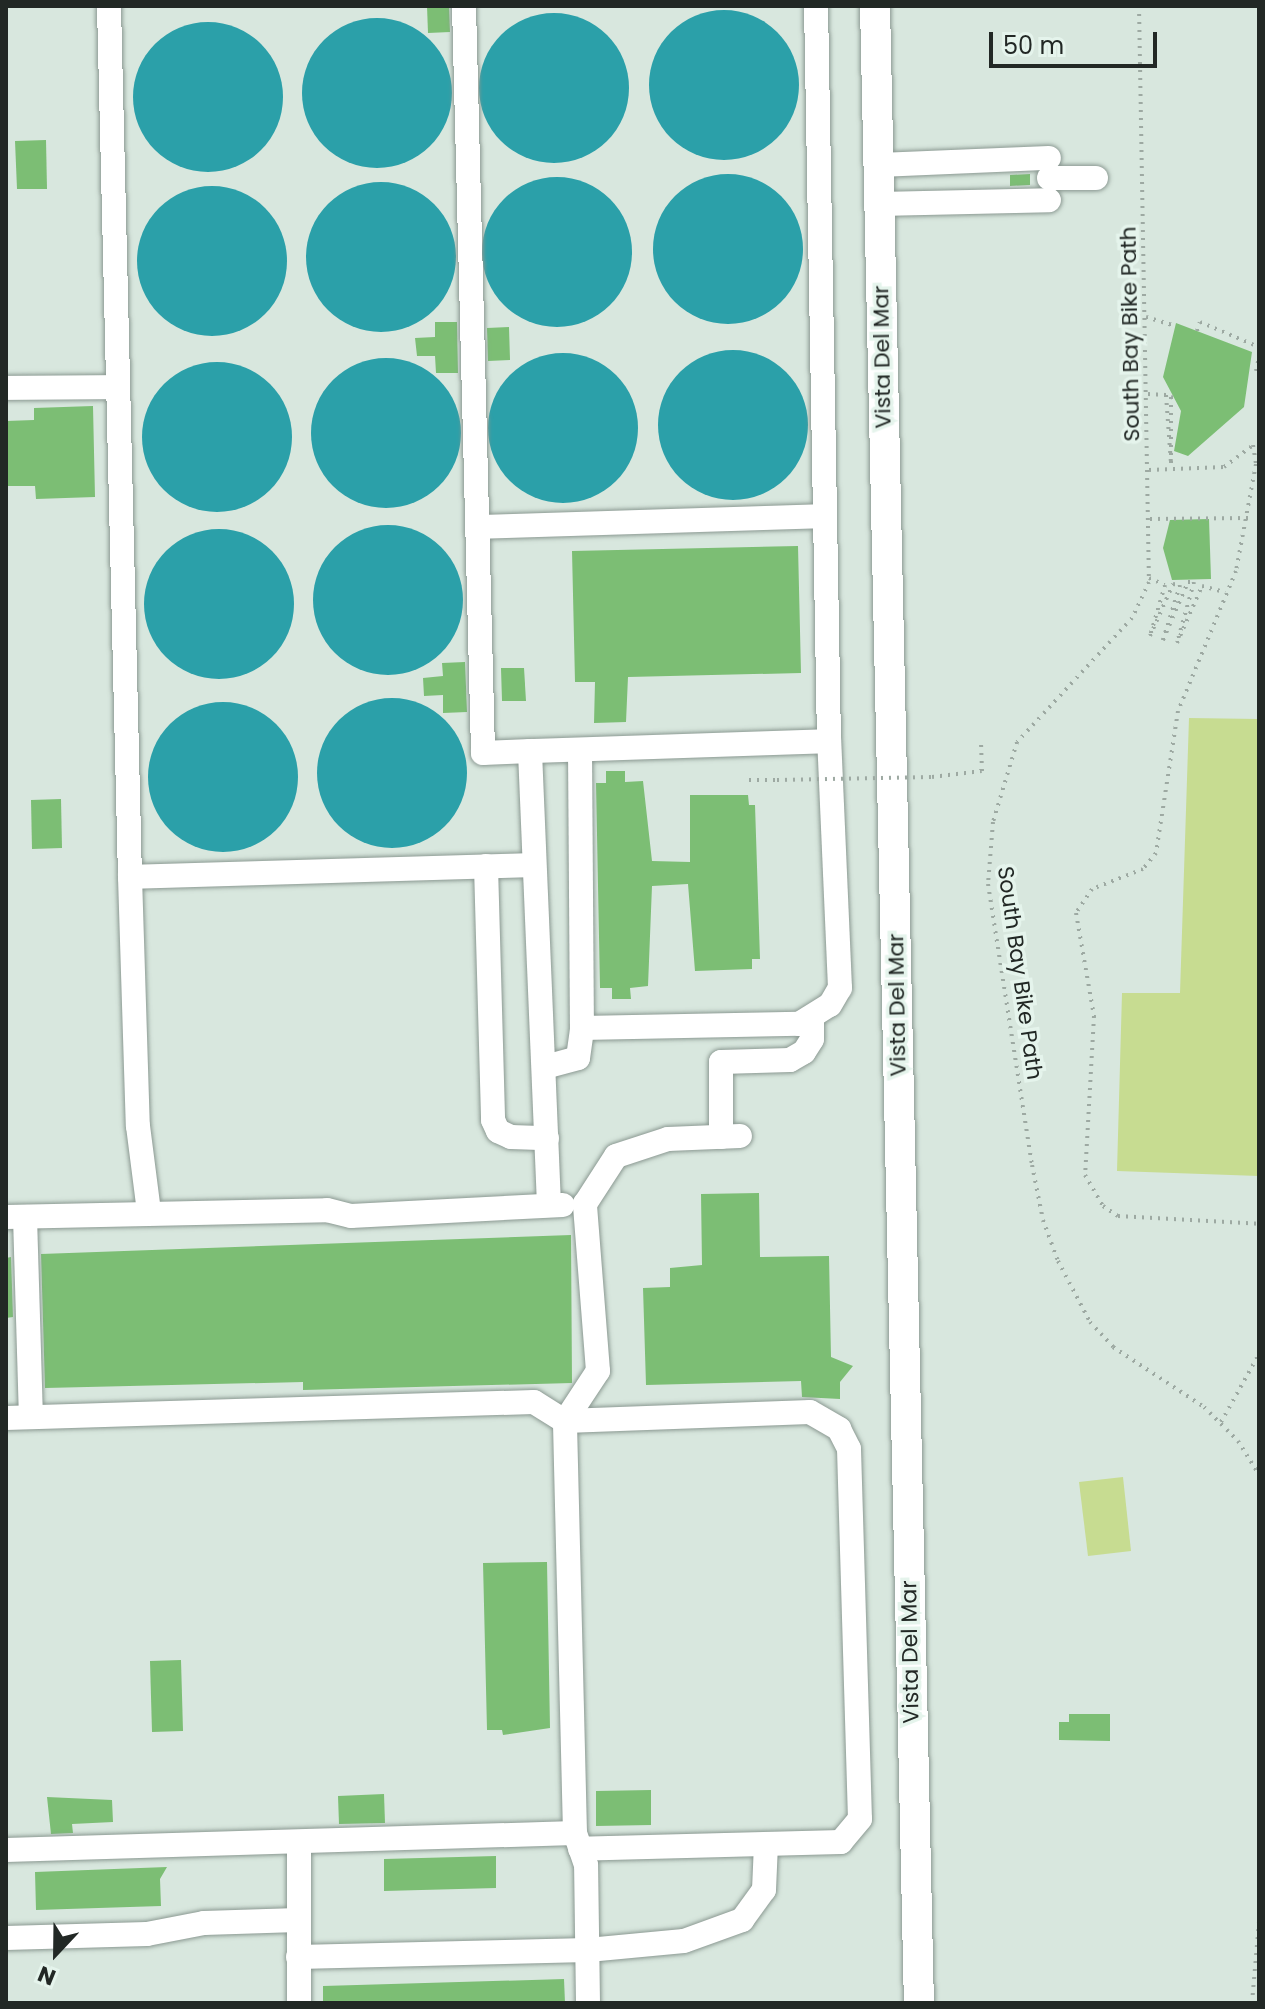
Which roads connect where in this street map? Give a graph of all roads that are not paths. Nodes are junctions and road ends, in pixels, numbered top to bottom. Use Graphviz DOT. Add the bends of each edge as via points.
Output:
graph roads {
  1 [pos="109,6"];
  2 [pos="464,6"];
  3 [pos="816,6"];
  4 [pos="875,6"];
  5 [pos="879,165"];
  6 [pos="1096,178"];
  7 [pos="1049,179"];
  8 [pos="879,204"];
  9 [pos="118,387"];
  10 [pos="6,388"];
  11 [pos="824,516"];
  12 [pos="478,527"];
  13 [pos="829,741"];
  14 [pos="580,750"];
  15 [pos="530,751"];
  16 [pos="532,865"];
  17 [pos="486,866"];
  18 [pos="130,877"];
  19 [pos="812,1019"];
  20 [pos="582,1028"];
  21 [pos="545,1067"];
  22 [pos="547,1138"];
  23 [pos="585,1204"];
  24 [pos="549,1205"];
  25 [pos="149,1212"];
  26 [pos="16,1217"];
  27 [pos="31,1417"];
  28 [pos="6,1418"];
  29 [pos="565,1421"];
  30 [pos="578,1841"];
  31 [pos="299,1843"];
  32 [pos="766,1844"];
  33 [pos="6,1850"];
  34 [pos="298,1920"];
  35 [pos="6,1938"];
  36 [pos="588,1950"];
  37 [pos="298,1957"];
  38 [pos="299,2003"];
  39 [pos="588,2003"];
  40 [pos="919,2003"];
  1 -- 9 [label="lane"];
  2 -- 12 [label="lane"];
  3 -- 11 [label="lane"];
  4 -- 5 [label="main road, Vista Del Mar"];
  5 -- 7 [label="lane"];
  5 -- 8 [label="main road, Vista Del Mar"];
  6 -- 7 [label="lane"];
  7 -- 8 [label="lane"];
  8 -- 40 [label="main road, Vista Del Mar"];
  9 -- 10 [label="lane"];
  9 -- 18 [label="lane"];
  11 -- 12 [label="lane"];
  11 -- 13 [label="lane"];
  12 -- 15 [label="lane" via="483,753"];
  13 -- 14 [label="lane"];
  13 -- 19 [label="lane" via="840,988"];
  14 -- 15 [label="lane"];
  14 -- 20 [label="lane"];
  15 -- 16 [label="lane"];
  16 -- 17 [label="lane"];
  16 -- 21 [label="lane"];
  17 -- 18 [label="lane"];
  17 -- 22 [label="lane" via="493,1120 498,1131 511,1137"];
  18 -- 25 [label="lane" via="138,1126"];
  19 -- 20 [label="lane" via="799,1024"];
  19 -- 23 [label="lane" via="812,1039 790,1060 721,1062 730,1136 668,1139 616,1156"];
  20 -- 21 [label="lane" via="578,1058"];
  21 -- 22 [label="lane"];
  22 -- 24 [label="lane"];
  23 -- 24 [label="lane"];
  23 -- 29 [label="lane" via="598,1371"];
  24 -- 25 [label="lane" via="351,1216 327,1210"];
  25 -- 26 [label="lane"];
  26 -- 27 [label="lane"];
  27 -- 28 [label="lane"];
  27 -- 29 [label="lane" via="534,1402"];
  29 -- 30 [label="lane"];
  29 -- 32 [label="lane" via="810,1412 839,1429 849,1449 860,1819 841,1842"];
  30 -- 31 [label="lane"];
  30 -- 32 [label="lane"];
  30 -- 36 [label="lane" via="586,1865"];
  31 -- 33 [label="lane"];
  31 -- 34 [label="lane"];
  32 -- 36 [label="lane" via="764,1890 742,1920 684,1941"];
  34 -- 35 [label="lane" via="204,1923 147,1934"];
  34 -- 37 [label="lane"];
  36 -- 37 [label="lane"];
  36 -- 39 [label="lane"];
  37 -- 38 [label="lane"];
}
